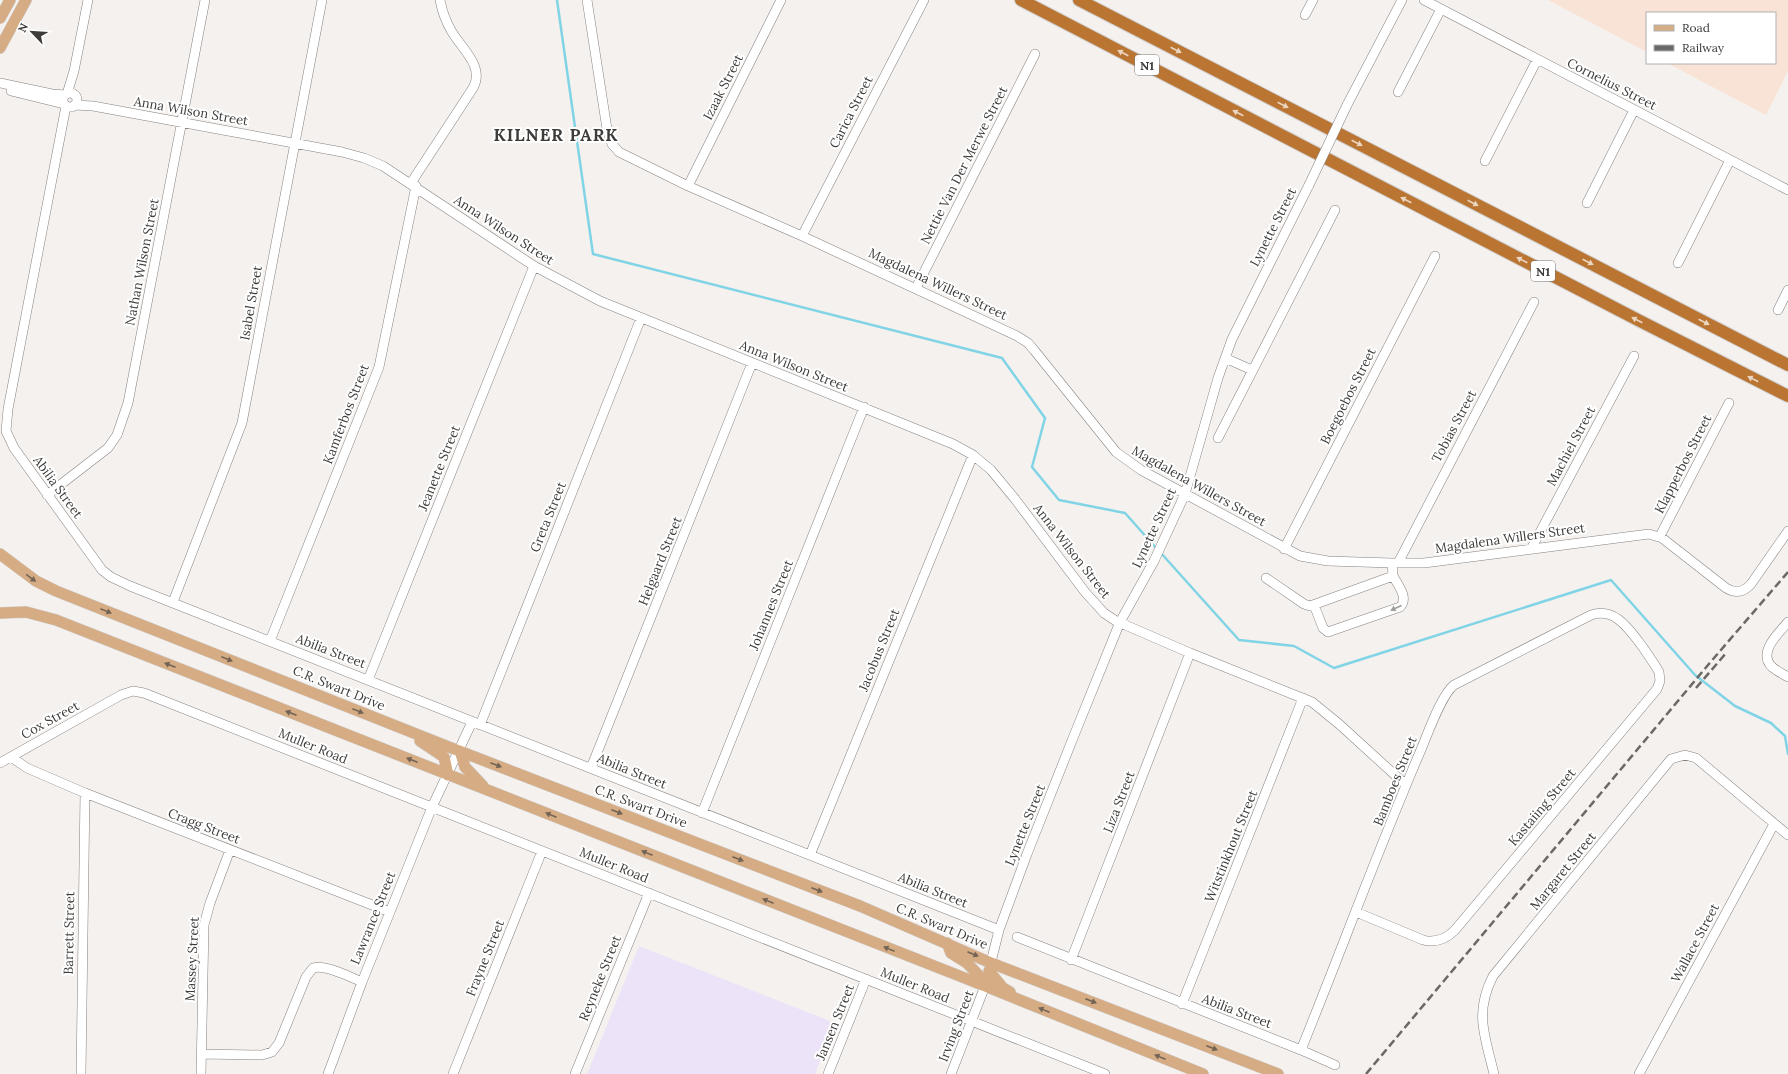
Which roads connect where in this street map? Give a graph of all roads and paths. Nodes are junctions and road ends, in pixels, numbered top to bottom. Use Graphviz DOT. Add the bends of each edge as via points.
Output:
graph roads {
  1 [pos="10,0"];
  2 [pos="26,0"];
  3 [pos="88,0"];
  4 [pos="205,0"];
  5 [pos="322,0"];
  6 [pos="440,0"];
  7 [pos="587,0"];
  8 [pos="781,0"];
  9 [pos="924,0"];
  10 [pos="1021,0"];
  11 [pos="1079,0"];
  12 [pos="1313,0"];
  13 [pos="1402,0"];
  14 [pos="1424,0"];
  15 [pos="1441,9"];
  16 [pos="1305,15"];
  17 [pos="0,18"];
  18 [pos="0,48"];
  19 [pos="1035,54"];
  20 [pos="1537,60"];
  21 [pos="0,83"];
  22 [pos="0,89"];
  23 [pos="1398,92"];
  24 [pos="70,101"];
  25 [pos="1634,110"];
  26 [pos="181,122"];
  27 [pos="294,143"];
  28 [pos="1486,160"];
  29 [pos="1730,160"];
  30 [pos="413,185"];
  31 [pos="688,186"];
  32 [pos="1788,190"];
  33 [pos="1587,203"];
  34 [pos="1335,210"];
  35 [pos="802,236"];
  36 [pos="1435,256"];
  37 [pos="1678,263"];
  38 [pos="534,266"];
  39 [pos="916,288"];
  40 [pos="1788,290"];
  41 [pos="1534,302"];
  42 [pos="1778,310"];
  43 [pos="641,318"];
  44 [pos="1634,356"];
  45 [pos="1225,358"];
  46 [pos="752,363"];
  47 [pos="1788,365"];
  48 [pos="1252,370"];
  49 [pos="1788,396"];
  50 [pos="1729,403"];
  51 [pos="864,407"];
  52 [pos="1218,438"];
  53 [pos="973,455"];
  54 [pos="1185,494"];
  55 [pos="47,495"];
  56 [pos="1788,531"];
  57 [pos="1660,536"];
  58 [pos="1284,549"];
  59 [pos="1532,549"];
  60 [pos="0,554"];
  61 [pos="1395,563"];
  62 [pos="1393,576"];
  63 [pos="1266,578"];
  64 [pos="173,602"];
  65 [pos="1314,605"];
  66 [pos="0,613"];
  67 [pos="1609,615"];
  68 [pos="1120,622"];
  69 [pos="1788,622"];
  70 [pos="270,642"];
  71 [pos="1190,654"];
  72 [pos="1788,677"];
  73 [pos="368,680"];
  74 [pos="1303,698"];
  75 [pos="113,700"];
  76 [pos="476,723"];
  77 [pos="409,731"];
  78 [pos="460,751"];
  79 [pos="11,757"];
  80 [pos="0,763"];
  81 [pos="591,768"];
  82 [pos="448,774"];
  83 [pos="1406,786"];
  84 [pos="485,789"];
  85 [pos="84,793"];
  86 [pos="432,807"];
  87 [pos="702,813"];
  88 [pos="1774,824"];
  89 [pos="1788,834"];
  90 [pos="230,850"];
  91 [pos="542,851"];
  92 [pos="810,855"];
  93 [pos="649,893"];
  94 [pos="390,912"];
  95 [pos="1356,912"];
  96 [pos="999,930"];
  97 [pos="1017,937"];
  98 [pos="946,943"];
  99 [pos="1071,960"];
  100 [pos="990,967"];
  101 [pos="866,979"];
  102 [pos="362,982"];
  103 [pos="985,985"];
  104 [pos="1021,1001"];
  105 [pos="1182,1004"];
  106 [pos="972,1022"];
  107 [pos="1301,1050"];
  108 [pos="202,1054"];
  109 [pos="1335,1065"];
  110 [pos="81,1074"];
  111 [pos="201,1074"];
  112 [pos="328,1074"];
  113 [pos="453,1074"];
  114 [pos="576,1074"];
  115 [pos="828,1074"];
  116 [pos="951,1074"];
  117 [pos="1105,1074"];
  118 [pos="1203,1074"];
  119 [pos="1278,1074"];
  120 [pos="1494,1074"];
  121 [pos="1639,1074"];
  1 -- 17 [label="main road"];
  2 -- 18 [label="main road"];
  3 -- 24 [label="street, Abilia Street"];
  4 -- 26 [label="street, Nathan Wilson Street"];
  5 -- 27 [label="street, Isabel Street"];
  6 -- 30 [label="street, Kamferbos Street" via="448,25 472,61 477,80"];
  7 -- 31 [label="street, Magdalena Willers Street" via="607,129 612,144 623,155"];
  8 -- 31 [label="street, Izaak Street"];
  9 -- 35 [label="street, Carica Street"];
  49 -- 10 [label="highway, N1, one-way"];
  11 -- 47 [label="highway, N1, one-way"];
  12 -- 16 [label="street"];
  13 -- 45 [label="street, Lynette Street, bridge" via="1240,321"];
  14 -- 15 [label="street, Cornelius Street"];
  15 -- 20 [label="street, Cornelius Street"];
  15 -- 23 [label="street"];
  19 -- 39 [label="street, Nettie Van Der Merwe Street"];
  20 -- 25 [label="street, Cornelius Street"];
  20 -- 28 [label="street"];
  21 -- 24 [label="street, Anna Wilson Street" via="52,94"];
  22 -- 24 [label="street, Anna Wilson Street"];
  24 -- 26 [label="street, Anna Wilson Street"];
  24 -- 55 [label="street, Abilia Street" via="63,125 6,425 10,442"];
  25 -- 29 [label="street, Cornelius Street"];
  25 -- 33 [label="street"];
  26 -- 27 [label="street, Anna Wilson Street"];
  26 -- 55 [label="street, Nathan Wilson Street" via="132,389 119,430 105,452"];
  27 -- 30 [label="street, Anna Wilson Street" via="364,158 384,166"];
  27 -- 64 [label="street, Isabel Street" via="242,423"];
  29 -- 32 [label="street, Cornelius Street"];
  29 -- 37 [label="street"];
  30 -- 38 [label="street, Anna Wilson Street"];
  30 -- 70 [label="street, Kamferbos Street" via="379,367"];
  31 -- 35 [label="street, Magdalena Willers Street"];
  34 -- 48 [label="street"];
  35 -- 39 [label="street, Magdalena Willers Street"];
  36 -- 58 [label="street, Boegoebos Street"];
  38 -- 43 [label="street, Anna Wilson Street" via="600,301"];
  38 -- 73 [label="street, Jeanette Street"];
  39 -- 54 [label="street, Magdalena Willers Street" via="1028,343 1116,452 1141,470"];
  40 -- 42 [label="street"];
  41 -- 61 [label="street, Tobias Street"];
  43 -- 46 [label="street, Anna Wilson Street"];
  43 -- 76 [label="street, Greta Street"];
  44 -- 59 [label="street, Machiel Street"];
  45 -- 48 [label="street"];
  45 -- 54 [label="street, Lynette Street"];
  46 -- 51 [label="street, Anna Wilson Street"];
  46 -- 81 [label="street, Helgaard Street"];
  48 -- 52 [label="street"];
  50 -- 57 [label="street, Klapperbos Street"];
  51 -- 53 [label="street, Anna Wilson Street" via="953,444"];
  51 -- 87 [label="street, Johannes Street"];
  53 -- 68 [label="street, Anna Wilson Street" via="991,470 1015,499 1092,601 1104,613"];
  53 -- 92 [label="street, Jacobus Street"];
  54 -- 58 [label="street, Magdalena Willers Street"];
  54 -- 68 [label="street, Lynette Street" via="1154,561"];
  55 -- 64 [label="street, Abilia Street" via="106,574 124,584"];
  56 -- 57 [label="street" via="1749,586 1739,592 1730,590"];
  57 -- 59 [label="street, Magdalena Willers Street" via="1634,535"];
  58 -- 61 [label="street, Magdalena Willers Street" via="1314,560"];
  59 -- 61 [label="street, Magdalena Willers Street"];
  60 -- 77 [label="main road, C.R. Swart Drive, one-way" via="49,588"];
  61 -- 62 [label="street"];
  62 -- 65 [label="street"];
  62 -- 65 [label="street, one-way" via="1404,598 1400,607 1328,632 1323,628"];
  63 -- 65 [label="street" via="1304,604"];
  64 -- 70 [label="street, Abilia Street"];
  82 -- 66 [label="main road, one-way" via="56,620 26,612"];
  67 -- 83 [label="street, Bamboes Street" via="1590,615 1452,686 1441,703"];
  67 -- 95 [label="street, Kastaiing Street" via="1628,627 1656,666 1660,681 1657,690 1455,930 1442,939 1430,942"];
  68 -- 71 [label="street, Anna Wilson Street"];
  68 -- 96 [label="street, Lynette Street"];
  69 -- 72 [label="street" via="1768,650 1768,661 1772,667"];
  70 -- 73 [label="street, Abilia Street"];
  71 -- 74 [label="street, Anna Wilson Street"];
  71 -- 99 [label="street, Liza Street"];
  73 -- 76 [label="street, Abilia Street"];
  74 -- 83 [label="street, Anna Wilson Street" via="1327,713"];
  74 -- 105 [label="street, Witstinkhout Street"];
  75 -- 79 [label="street, Cox Street"];
  75 -- 86 [label="street, Muller Road" via="128,692 144,693"];
  76 -- 78 [label="street, Greta Street"];
  76 -- 81 [label="street, Abilia Street"];
  77 -- 78 [label="main road, C.R. Swart Drive"];
  77 -- 82 [label="main road" via="444,757"];
  78 -- 82 [label="street, Greta Street"];
  78 -- 84 [label="main road" via="465,767"];
  78 -- 98 [label="main road, C.R. Swart Drive, one-way" via="855,904"];
  79 -- 80 [label="street, Cox Street"];
  79 -- 85 [label="street, Cragg Street" via="27,768"];
  81 -- 87 [label="street, Abilia Street"];
  82 -- 84 [label="main road"];
  82 -- 86 [label="street, Lawrance Street"];
  83 -- 95 [label="street, Bamboes Street"];
  103 -- 84 [label="main road, one-way"];
  85 -- 90 [label="street, Cragg Street"];
  85 -- 110 [label="street, Barrett Street"];
  86 -- 91 [label="street, Muller Road"];
  86 -- 94 [label="street, Lawrance Street"];
  87 -- 92 [label="street, Abilia Street"];
  88 -- 89 [label="street"];
  88 -- 120 [label="street, Margaret Street" via="1696,758 1685,755 1671,759 1493,976 1482,1003 1483,1026"];
  88 -- 121 [label="street, Wallace Street"];
  90 -- 94 [label="street, Cragg Street"];
  90 -- 108 [label="street, Massey Street" via="204,925"];
  91 -- 93 [label="street, Muller Road"];
  91 -- 113 [label="street, Frayne Street"];
  92 -- 96 [label="street, Abilia Street"];
  93 -- 101 [label="street, Muller Road"];
  93 -- 114 [label="street, Reyneke Street"];
  94 -- 102 [label="street, Lawrance Street"];
  95 -- 107 [label="street, Bamboes Street"];
  96 -- 100 [label="street, Lynette Street"];
  97 -- 99 [label="street, Abilia Street"];
  98 -- 100 [label="main road, C.R. Swart Drive, one-way"];
  98 -- 103 [label="main road" via="951,953 967,963"];
  99 -- 105 [label="street, Abilia Street"];
  100 -- 103 [label="street, Lynette Street"];
  100 -- 104 [label="main road" via="1005,990"];
  100 -- 119 [label="main road, C.R. Swart Drive, one-way"];
  101 -- 106 [label="street, Muller Road"];
  101 -- 115 [label="street, Jansen Street"];
  102 -- 108 [label="street" via="324,968 313,968 306,977 279,1043 272,1052 262,1055"];
  102 -- 112 [label="street, Lawrance Street"];
  103 -- 104 [label="main road"];
  103 -- 106 [label="street, Irving Street"];
  118 -- 104 [label="main road, one-way"];
  105 -- 107 [label="street, Abilia Street"];
  106 -- 116 [label="street, Irving Street"];
  106 -- 117 [label="street, Muller Road"];
  107 -- 109 [label="street, Abilia Street"];
  108 -- 111 [label="street, Massey Street"];
}
